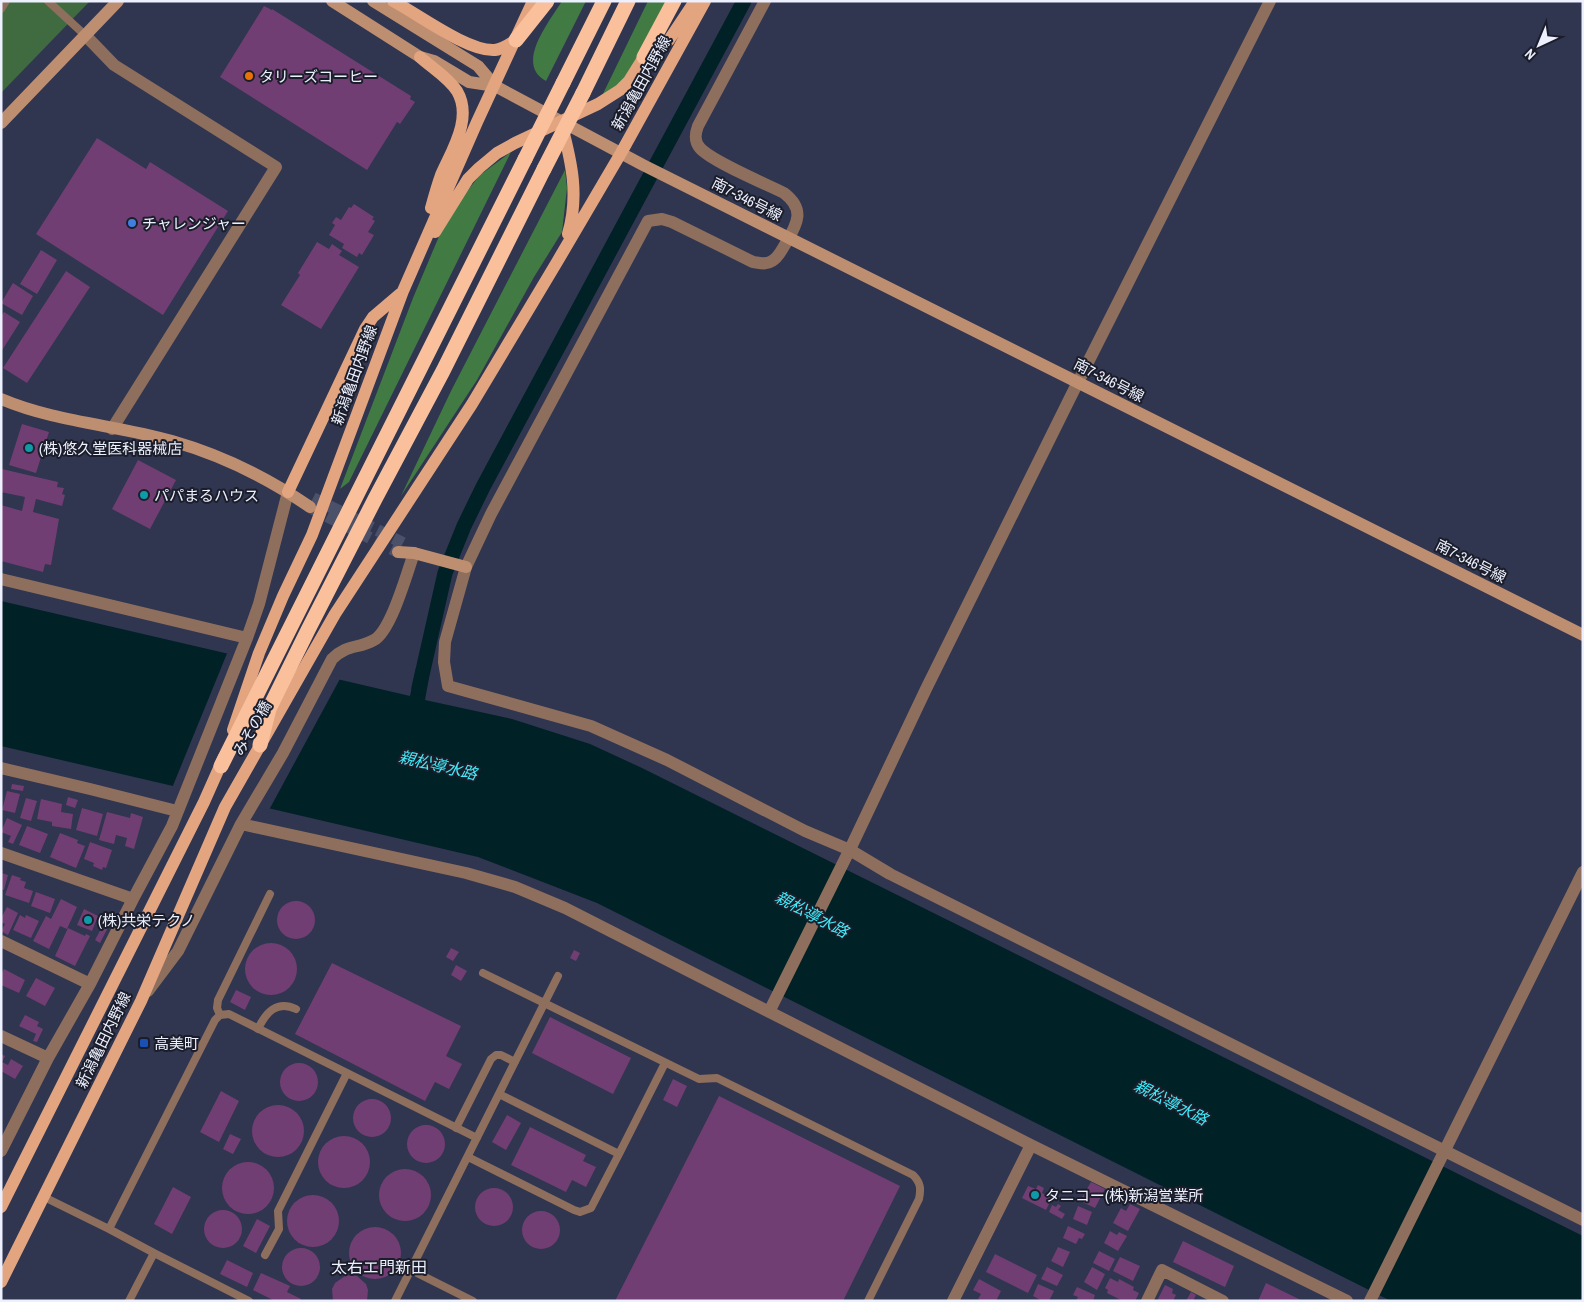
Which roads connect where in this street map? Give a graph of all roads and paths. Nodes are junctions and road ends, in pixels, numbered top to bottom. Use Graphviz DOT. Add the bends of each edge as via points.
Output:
graph roads {
  1 [pos="6,1"];
  2 [pos="48,1"];
  3 [pos="118,1"];
  4 [pos="332,1"];
  5 [pos="373,1"];
  6 [pos="393,1"];
  7 [pos="533,1"];
  8 [pos="547,1"];
  9 [pos="604,1"];
  10 [pos="628,1"];
  11 [pos="674,1"];
  12 [pos="695,1"];
  13 [pos="705,1"];
  14 [pos="765,1"];
  15 [pos="1270,1"];
  16 [pos="1,9"];
  17 [pos="86,36"];
  18 [pos="516,40"];
  19 [pos="420,57"];
  20 [pos="644,57"];
  21 [pos="495,86"];
  22 [pos="561,121"];
  23 [pos="1,123"];
  24 [pos="621,154"];
  25 [pos="789,238"];
  26 [pos="564,250"];
  27 [pos="410,273"];
  28 [pos="403,291"];
  29 [pos="1078,383"];
  30 [pos="1,399"];
  31 [pos="112,429"];
  32 [pos="288,492"];
  33 [pos="312,502"];
  34 [pos="401,548"];
  35 [pos="414,553"];
  36 [pos="463,566"];
  37 [pos="1,579"];
  38 [pos="1583,635"];
  39 [pos="245,643"];
  40 [pos="299,663"];
  41 [pos="260,745"];
  42 [pos="221,766"];
  43 [pos="1,768"];
  44 [pos="204,802"];
  45 [pos="225,807"];
  46 [pos="177,811"];
  47 [pos="241,824"];
  48 [pos="1,853"];
  49 [pos="847,854"];
  50 [pos="1583,872"];
  51 [pos="270,894"];
  52 [pos="133,899"];
  53 [pos="1,941"];
  54 [pos="484,973"];
  55 [pos="558,976"];
  56 [pos="90,984"];
  57 [pos="141,1001"];
  58 [pos="544,1003"];
  59 [pos="772,1006"];
  60 [pos="296,1009"];
  61 [pos="220,1015"];
  62 [pos="258,1029"];
  63 [pos="1,1036"];
  64 [pos="48,1058"];
  65 [pos="514,1062"];
  66 [pos="665,1063"];
  67 [pos="347,1073"];
  68 [pos="499,1094"];
  69 [pos="456,1128"];
  70 [pos="477,1138"];
  71 [pos="1031,1145"];
  72 [pos="1,1151"];
  73 [pos="618,1154"];
  74 [pos="1442,1154"];
  75 [pos="468,1157"];
  76 [pos="44,1197"];
  77 [pos="1,1207"];
  78 [pos="1583,1220"];
  79 [pos="109,1229"];
  80 [pos="154,1253"];
  81 [pos="266,1255"];
  82 [pos="411,1270"];
  83 [pos="1,1282"];
  84 [pos="1370,1299"];
  85 [pos="129,1301"];
  86 [pos="249,1301"];
  87 [pos="395,1301"];
  88 [pos="473,1301"];
  89 [pos="868,1301"];
  90 [pos="952,1301"];
  91 [pos="1147,1301"];
  92 [pos="1223,1301"];
  93 [pos="1347,1301"];
  1 -- 16 [label="lane"];
  2 -- 17 [label="lane"];
  3 -- 17 [label="street"];
  4 -- 19 [label="street"];
  5 -- 21 [label="street" via="478,66"];
  6 -- 18 [label="main road" via="458,39 484,49 496,50"];
  7 -- 18 [label="main road, 新潟亀田内野線"];
  8 -- 18 [label="highway"];
  9 -- 42 [label="highway, bridge"];
  10 -- 40 [label="highway, bridge" via="443,371 375,499"];
  11 -- 20 [label="highway"];
  12 -- 20 [label="main road" via="669,40"];
  13 -- 24 [label="main road, 新潟亀田内野線"];
  14 -- 25 [label="street" via="695,133 699,147 712,157 793,200 798,218"];
  15 -- 29 [label="street"];
  17 -- 23 [label="street"];
  17 -- 31 [label="street" via="114,65 276,167"];
  18 -- 21 [label="main road, 新潟亀田内野線"];
  19 -- 21 [label="street" via="434,61 469,82"];
  19 -- 27 [label="main road" via="456,90 461,100 462,120"];
  20 -- 22 [label="main road" via="620,90"];
  21 -- 22 [label="street, 南7-346号線"];
  21 -- 27 [label="main road, 新潟亀田内野線"];
  22 -- 24 [label="street, 南7-346号線"];
  22 -- 26 [label="main road" via="574,175 571,226"];
  22 -- 27 [label="main road" via="497,153 468,179"];
  24 -- 25 [label="street, 南7-346号線"];
  24 -- 26 [label="main road, 新潟亀田内野線"];
  25 -- 29 [label="street, 南7-346号線"];
  25 -- 36 [label="street" via="779,255 764,264 753,262 672,222 662,219 648,221"];
  26 -- 40 [label="main road, 新潟亀田内野線" via="472,404"];
  27 -- 28 [label="main road, 新潟亀田内野線"];
  28 -- 32 [label="main road" via="373,317 365,329"];
  28 -- 42 [label="main road, 新潟亀田内野線" via="312,535 259,653"];
  29 -- 38 [label="street, 南7-346号線"];
  29 -- 49 [label="street"];
  30 -- 31 [label="street" via="17,406"];
  31 -- 32 [label="street" via="171,441 213,455"];
  32 -- 33 [label="street"];
  32 -- 39 [label="street" via="259,604"];
  34 -- 35 [label="street"];
  35 -- 36 [label="street"];
  35 -- 47 [label="street" via="384,631 372,642 345,649 332,659"];
  36 -- 49 [label="street" via="445,642 448,686 591,726 667,760"];
  37 -- 39 [label="street"];
  39 -- 46 [label="street"];
  40 -- 41 [label="highway" via="270,709"];
  41 -- 45 [label="main road, みその橋"];
  42 -- 44 [label="main road, みその橋"];
  43 -- 46 [label="street"];
  44 -- 77 [label="main road, 新潟亀田内野線"];
  45 -- 57 [label="main road, 新潟亀田内野線"];
  46 -- 52 [label="street"];
  47 -- 57 [label="street" via="178,951"];
  47 -- 59 [label="street" via="466,873 515,887"];
  48 -- 52 [label="street"];
  49 -- 59 [label="street"];
  49 -- 74 [label="street"];
  50 -- 74 [label="street"];
  51 -- 61 [label="lane" via="218,1000"];
  52 -- 56 [label="street"];
  53 -- 56 [label="street"];
  54 -- 58 [label="lane"];
  55 -- 58 [label="lane"];
  56 -- 64 [label="street"];
  57 -- 76 [label="main road, 新潟亀田内野線"];
  58 -- 65 [label="lane"];
  58 -- 66 [label="lane"];
  59 -- 71 [label="street"];
  60 -- 62 [label="lane" via="282,1005 274,1008"];
  61 -- 62 [label="lane" via="229,1014"];
  61 -- 79 [label="lane"];
  62 -- 67 [label="lane"];
  63 -- 64 [label="street"];
  64 -- 72 [label="street"];
  65 -- 68 [label="lane"];
  65 -- 69 [label="lane" via="501,1055 491,1059"];
  66 -- 73 [label="lane"];
  66 -- 89 [label="lane" via="699,1079 717,1078 918,1180 921,1189 919,1199"];
  67 -- 69 [label="lane"];
  67 -- 81 [label="lane" via="278,1211 279,1229"];
  68 -- 70 [label="lane"];
  68 -- 73 [label="lane"];
  69 -- 70 [label="lane"];
  70 -- 75 [label="lane"];
  71 -- 90 [label="street"];
  71 -- 93 [label="street"];
  73 -- 75 [label="lane" via="590,1208 580,1212"];
  74 -- 78 [label="street"];
  74 -- 84 [label="street"];
  75 -- 82 [label="lane"];
  76 -- 79 [label="lane"];
  76 -- 83 [label="main road, 新潟亀田内野線"];
  79 -- 80 [label="lane"];
  80 -- 85 [label="lane"];
  80 -- 86 [label="lane"];
  82 -- 87 [label="lane"];
  82 -- 88 [label="lane"];
  91 -- 92 [label="street" via="1162,1270"];
}
